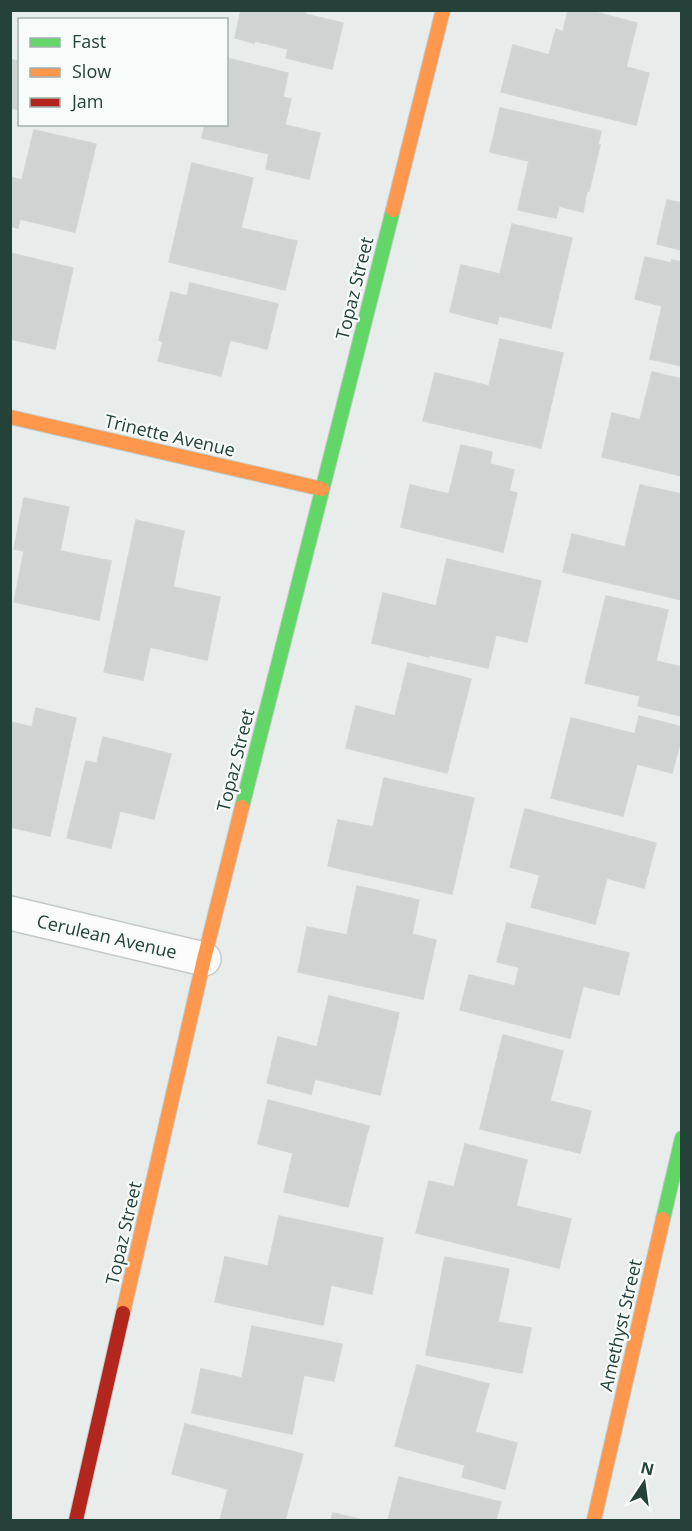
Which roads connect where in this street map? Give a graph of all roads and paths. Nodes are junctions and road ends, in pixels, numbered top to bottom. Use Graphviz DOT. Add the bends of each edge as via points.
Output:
graph roads {
  1 [pos="443,10"];
  2 [pos="10,417"];
  3 [pos="322,489"];
  4 [pos="10,913"];
  5 [pos="204,959"];
  6 [pos="681,1138"];
  7 [pos="76,1521"];
  8 [pos="594,1521"];
  1 -- 3 [label="street, Topaz Street"];
  2 -- 3 [label="street, Trinette Avenue"];
  3 -- 5 [label="street, Topaz Street"];
  4 -- 5 [label="street, Cerulean Avenue"];
  5 -- 7 [label="street, Topaz Street"];
  6 -- 8 [label="street, Amethyst Street"];
}
